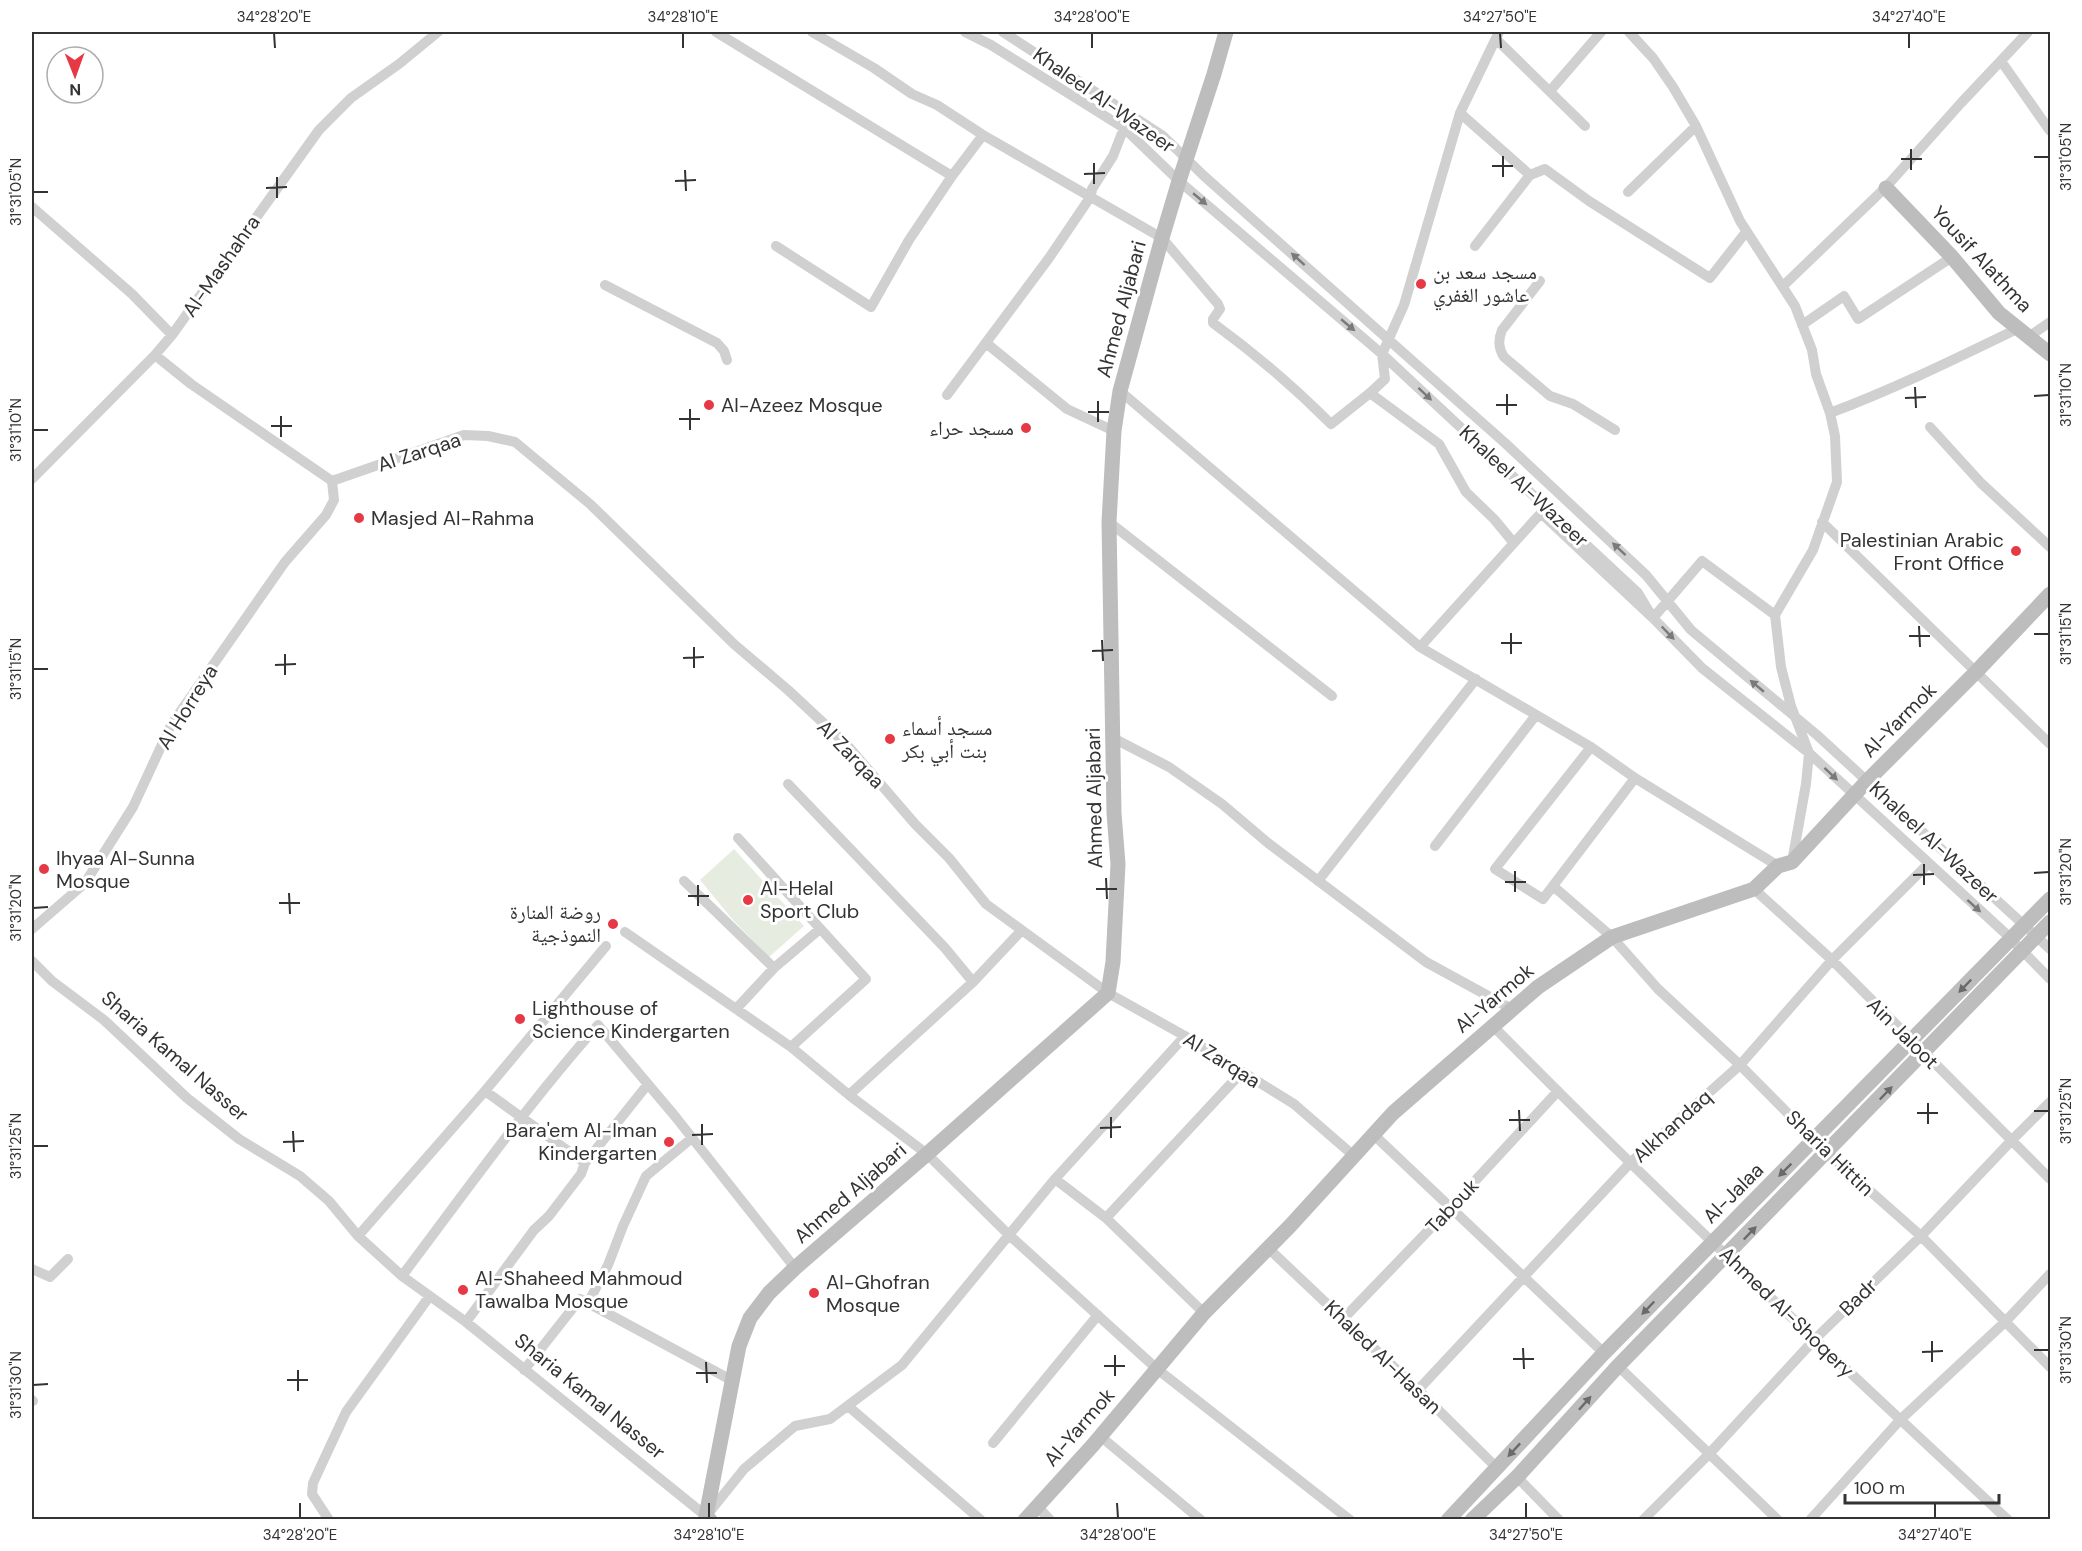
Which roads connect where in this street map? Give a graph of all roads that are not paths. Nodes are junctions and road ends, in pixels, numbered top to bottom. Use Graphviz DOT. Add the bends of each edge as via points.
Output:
graph roads {
  1 [pos="438,32"];
  2 [pos="716,32"];
  3 [pos="812,32"];
  4 [pos="965,32"];
  5 [pos="1003,32"];
  6 [pos="1226,32"];
  7 [pos="1600,32"];
  8 [pos="1629,32"];
  9 [pos="2028,32"];
  10 [pos="1497,35"];
  11 [pos="2001,61"];
  12 [pos="1550,91"];
  13 [pos="1460,113"];
  14 [pos="1585,126"];
  15 [pos="1696,126"];
  16 [pos="1124,128"];
  17 [pos="2050,131"];
  18 [pos="983,135"];
  19 [pos="1186,158"];
  20 [pos="1530,175"];
  21 [pos="952,176"];
  22 [pos="1179,181"];
  23 [pos="1886,188"];
  24 [pos="1628,192"];
  25 [pos="1091,196"];
  26 [pos="32,207"];
  27 [pos="1746,232"];
  28 [pos="1162,238"];
  29 [pos="776,246"];
  30 [pos="1475,246"];
  31 [pos="1952,257"];
  32 [pos="1540,281"];
  33 [pos="605,285"];
  34 [pos="1783,286"];
  35 [pos="2050,322"];
  36 [pos="1802,325"];
  37 [pos="2023,332"];
  38 [pos="172,335"];
  39 [pos="1388,339"];
  40 [pos="986,343"];
  41 [pos="1382,354"];
  42 [pos="2050,354"];
  43 [pos="155,355"];
  44 [pos="727,360"];
  45 [pos="1120,391"];
  46 [pos="1370,393"];
  47 [pos="946,395"];
  48 [pos="1830,413"];
  49 [pos="1930,427"];
  50 [pos="1615,430"];
  51 [pos="1114,431"];
  52 [pos="32,479"];
  53 [pos="332,481"];
  54 [pos="1109,522"];
  55 [pos="1822,522"];
  56 [pos="1513,542"];
  57 [pos="2050,547"];
  58 [pos="2050,594"];
  59 [pos="1668,601"];
  60 [pos="1775,615"];
  61 [pos="1653,618"];
  62 [pos="1420,647"];
  63 [pos="1975,673"];
  64 [pos="1476,679"];
  65 [pos="1332,696"];
  66 [pos="1536,715"];
  67 [pos="1796,718"];
  68 [pos="1113,738"];
  69 [pos="2050,744"];
  70 [pos="1591,747"];
  71 [pos="1809,753"];
  72 [pos="1635,778"];
  73 [pos="1867,781"];
  74 [pos="788,784"];
  75 [pos="1854,795"];
  76 [pos="738,838"];
  77 [pos="1435,846"];
  78 [pos="1785,864"];
  79 [pos="1928,864"];
  80 [pos="684,881"];
  81 [pos="1318,881"];
  82 [pos="1553,886"];
  83 [pos="1754,889"];
  84 [pos="2050,899"];
  85 [pos="2050,922"];
  86 [pos="2025,926"];
  87 [pos="32,929"];
  88 [pos="820,929"];
  89 [pos="1021,931"];
  90 [pos="626,932"];
  91 [pos="2037,935"];
  92 [pos="1612,937"];
  93 [pos="2011,939"];
  94 [pos="606,946"];
  95 [pos="2050,949"];
  96 [pos="2023,951"];
  97 [pos="1832,960"];
  98 [pos="32,961"];
  99 [pos="774,968"];
  100 [pos="2050,980"];
  101 [pos="973,981"];
  102 [pos="1108,993"];
  103 [pos="736,1009"];
  104 [pos="1512,1009"];
  105 [pos="1493,1026"];
  106 [pos="1185,1036"];
  107 [pos="1911,1041"];
  108 [pos="791,1047"];
  109 [pos="1924,1054"];
  110 [pos="1740,1065"];
  111 [pos="1241,1073"];
  112 [pos="648,1084"];
  113 [pos="485,1091"];
  114 [pos="1558,1091"];
  115 [pos="849,1095"];
  116 [pos="2050,1102"];
  117 [pos="521,1118"];
  118 [pos="1373,1134"];
  119 [pos="692,1138"];
  120 [pos="1815,1140"];
  121 [pos="2011,1141"];
  122 [pos="1827,1153"];
  123 [pos="927,1154"];
  124 [pos="1354,1156"];
  125 [pos="1631,1162"];
  126 [pos="585,1163"];
  127 [pos="1055,1179"];
  128 [pos="2050,1179"];
  129 [pos="1450,1208"];
  130 [pos="1106,1218"];
  131 [pos="1008,1234"];
  132 [pos="358,1236"];
  133 [pos="1921,1236"];
  134 [pos="1714,1241"];
  135 [pos="1269,1248"];
  136 [pos="1727,1256"];
  137 [pos="68,1259"];
  138 [pos="795,1268"];
  139 [pos="32,1269"];
  140 [pos="2050,1274"];
  141 [pos="402,1276"];
  142 [pos="1524,1278"];
  143 [pos="429,1297"];
  144 [pos="588,1303"];
  145 [pos="1204,1313"];
  146 [pos="1098,1315"];
  147 [pos="1344,1318"];
  148 [pos="466,1322"];
  149 [pos="2005,1322"];
  150 [pos="1815,1339"];
  151 [pos="1604,1353"];
  152 [pos="1618,1366"];
  153 [pos="2050,1367"];
  154 [pos="1157,1369"];
  155 [pos="524,1370"];
  156 [pos="733,1381"];
  157 [pos="1418,1390"];
  158 [pos="848,1406"];
  159 [pos="1900,1420"];
  160 [pos="1100,1436"];
  161 [pos="993,1443"];
  162 [pos="1709,1454"];
  163 [pos="1497,1468"];
  164 [pos="1517,1477"];
  165 [pos="1037,1506"];
  166 [pos="706,1518"];
  167 [pos="329,1520"];
  168 [pos="981,1520"];
  169 [pos="1025,1520"];
  170 [pos="1050,1520"];
  171 [pos="1201,1520"];
  172 [pos="1350,1520"];
  173 [pos="1448,1520"];
  174 [pos="1472,1520"];
  175 [pos="1558,1520"];
  176 [pos="1644,1520"];
  177 [pos="1778,1520"];
  178 [pos="1810,1520"];
  179 [pos="2008,1520"];
  1 -- 38 [label="street, Al-Mashahra" via="351,98 319,130"];
  2 -- 21 [label="street"];
  3 -- 18 [label="street"];
  4 -- 16 [label="street, Khaleel Al-Wazeer"];
  5 -- 19 [label="street, Khaleel Al-Wazeer" via="1163,136"];
  6 -- 19 [label="street, Ahmed Aljabari"];
  7 -- 12 [label="street"];
  8 -- 15 [label="street" via="1653,58"];
  9 -- 11 [label="street"];
  10 -- 12 [label="street"];
  10 -- 13 [label="street"];
  11 -- 17 [label="street"];
  11 -- 23 [label="street"];
  12 -- 14 [label="street"];
  13 -- 20 [label="street"];
  13 -- 39 [label="street" via="1404,305"];
  15 -- 24 [label="street"];
  15 -- 27 [label="street"];
  16 -- 22 [label="street, Khaleel Al-Wazeer"];
  16 -- 25 [label="street"];
  18 -- 21 [label="street"];
  18 -- 25 [label="street"];
  19 -- 22 [label="street, Ahmed Aljabari"];
  39 -- 19 [label="street, Khaleel Al-Wazeer, one-way"];
  20 -- 27 [label="street" via="1545,169 1710,278"];
  20 -- 30 [label="street"];
  21 -- 29 [label="street" via="871,307"];
  22 -- 28 [label="street, Ahmed Aljabari"];
  22 -- 41 [label="street, Khaleel Al-Wazeer, one-way"];
  23 -- 31 [label="street, Yousif Alathma"];
  23 -- 34 [label="street"];
  25 -- 28 [label="street"];
  25 -- 40 [label="street"];
  26 -- 38 [label="street" via="132,294"];
  27 -- 34 [label="street"];
  28 -- 45 [label="street, Ahmed Aljabari"];
  28 -- 46 [label="street" via="1218,304 1220,309 1213,323 1293,386 1331,424"];
  31 -- 36 [label="street" via="1858,319 1844,296"];
  31 -- 37 [label="street, Yousif Alathma" via="1999,313"];
  32 -- 50 [label="street" via="1502,330 1499,350 1550,396 1574,404"];
  33 -- 44 [label="street" via="717,343"];
  34 -- 36 [label="street"];
  35 -- 37 [label="street"];
  36 -- 48 [label="street"];
  37 -- 42 [label="street, Yousif Alathma"];
  37 -- 48 [label="street"];
  38 -- 43 [label="street, Al-Mashahra"];
  39 -- 41 [label="street"];
  59 -- 39 [label="street, Khaleel Al-Wazeer, one-way" via="1588,520"];
  40 -- 47 [label="street"];
  40 -- 51 [label="street" via="1067,409"];
  41 -- 46 [label="street" via="1385,379"];
  41 -- 61 [label="street, Khaleel Al-Wazeer, one-way" via="1638,592"];
  43 -- 52 [label="street, Al-Mashahra"];
  43 -- 53 [label="street"];
  45 -- 51 [label="street, Ahmed Aljabari"];
  45 -- 62 [label="street"];
  46 -- 56 [label="street" via="1439,444 1466,492"];
  48 -- 55 [label="street" via="1837,482"];
  49 -- 57 [label="street" via="1981,483"];
  51 -- 54 [label="street, Ahmed Aljabari"];
  53 -- 87 [label="street, Al Horreya" via="334,500 326,515 285,562 171,725 133,807 85,883"];
  53 -- 89 [label="street, Al Zarqaa" via="464,435 515,442 590,504 735,645 847,746 950,858 986,904"];
  54 -- 65 [label="street"];
  54 -- 68 [label="street, Ahmed Aljabari"];
  55 -- 60 [label="street" via="1813,550"];
  55 -- 63 [label="street"];
  56 -- 61 [label="street" via="1541,513"];
  56 -- 62 [label="street"];
  58 -- 63 [label="street, Al-Yarmok"];
  59 -- 60 [label="street" via="1702,561"];
  59 -- 61 [label="street"];
  67 -- 59 [label="street, Khaleel Al-Wazeer, one-way" via="1691,630"];
  60 -- 67 [label="street" via="1781,667"];
  61 -- 71 [label="street, Khaleel Al-Wazeer, one-way" via="1702,668"];
  62 -- 64 [label="street"];
  63 -- 69 [label="street"];
  63 -- 73 [label="street, Al-Yarmok"];
  64 -- 66 [label="street"];
  64 -- 81 [label="street"];
  66 -- 70 [label="street"];
  66 -- 77 [label="street"];
  67 -- 71 [label="street"];
  67 -- 73 [label="street, Khaleel Al-Wazeer"];
  68 -- 81 [label="street" via="1169,767"];
  68 -- 102 [label="street, Ahmed Aljabari" via="1118,864"];
  70 -- 72 [label="street"];
  70 -- 82 [label="street" via="1495,869 1543,899"];
  71 -- 75 [label="street, Khaleel Al-Wazeer, one-way"];
  71 -- 78 [label="street" via="1806,784"];
  72 -- 78 [label="street"];
  72 -- 82 [label="street"];
  73 -- 75 [label="street, Al-Yarmok"];
  73 -- 86 [label="street, Khaleel Al-Wazeer"];
  74 -- 101 [label="street"];
  75 -- 78 [label="street, Al-Yarmok"];
  75 -- 79 [label="street, Khaleel Al-Wazeer"];
  76 -- 88 [label="street"];
  78 -- 83 [label="street, Al-Yarmok"];
  79 -- 93 [label="street, Khaleel Al-Wazeer, one-way"];
  79 -- 97 [label="street, Alkhandaq"];
  80 -- 99 [label="street"];
  81 -- 104 [label="street" via="1426,962"];
  82 -- 92 [label="street, Sharia Hittin"];
  83 -- 92 [label="street, Al-Yarmok"];
  83 -- 97 [label="street, Ain Jaloot"];
  84 -- 86 [label="street, Al-Jalaa"];
  85 -- 91 [label="street, Al-Jalaa"];
  86 -- 91 [label="street, Khaleel Al-Wazeer"];
  86 -- 93 [label="street, Al-Jalaa"];
  88 -- 99 [label="street"];
  88 -- 108 [label="street" via="866,979"];
  89 -- 101 [label="street"];
  89 -- 102 [label="street, Al Zarqaa"];
  90 -- 103 [label="street"];
  91 -- 95 [label="street, Khaleel Al-Wazeer"];
  91 -- 96 [label="street, Al-Jalaa"];
  92 -- 104 [label="street, Al-Yarmok"];
  92 -- 110 [label="street, Sharia Hittin" via="1658,989"];
  93 -- 96 [label="street, Khaleel Al-Wazeer"];
  93 -- 107 [label="street, Al-Jalaa, one-way"];
  94 -- 113 [label="street"];
  96 -- 100 [label="street, Khaleel Al-Wazeer"];
  96 -- 109 [label="street, Al-Jalaa"];
  97 -- 107 [label="street, Ain Jaloot"];
  97 -- 110 [label="street, Alkhandaq"];
  98 -- 132 [label="street, Sharia Kamal Nasser" via="104,1020 187,1098 239,1139 300,1176 329,1201"];
  99 -- 103 [label="street"];
  101 -- 115 [label="street"];
  102 -- 106 [label="street, Al Zarqaa"];
  102 -- 123 [label="street, Ahmed Aljabari"];
  103 -- 108 [label="street"];
  104 -- 105 [label="street, Al-Yarmok"];
  105 -- 114 [label="street, Ahmed Al-Shoqery"];
  105 -- 118 [label="street, Al-Yarmok"];
  106 -- 111 [label="street, Al Zarqaa"];
  106 -- 127 [label="street"];
  107 -- 109 [label="street, Ain Jaloot"];
  107 -- 120 [label="street, Al-Jalaa"];
  108 -- 115 [label="street"];
  109 -- 121 [label="street, Ain Jaloot"];
  122 -- 109 [label="street, Al-Jalaa, one-way"];
  110 -- 120 [label="street, Sharia Hittin"];
  110 -- 125 [label="street, Alkhandaq"];
  111 -- 124 [label="street, Al Zarqaa" via="1294,1104"];
  111 -- 130 [label="street"];
  112 -- 117 [label="street" via="598,1025"];
  112 -- 119 [label="street"];
  112 -- 126 [label="street"];
  113 -- 117 [label="street"];
  113 -- 132 [label="street"];
  114 -- 125 [label="street, Ahmed Al-Shoqery"];
  114 -- 129 [label="street, Tabouk"];
  115 -- 123 [label="street"];
  116 -- 121 [label="street, Badr"];
  117 -- 126 [label="street"];
  117 -- 141 [label="street"];
  118 -- 124 [label="street, Al-Yarmok"];
  118 -- 129 [label="street"];
  119 -- 138 [label="street"];
  119 -- 144 [label="street" via="646,1176"];
  120 -- 122 [label="street, Sharia Hittin"];
  120 -- 134 [label="street, Al-Jalaa, one-way"];
  121 -- 128 [label="street, Ain Jaloot"];
  121 -- 133 [label="street, Badr"];
  122 -- 133 [label="street, Sharia Hittin"];
  136 -- 122 [label="street, Al-Jalaa, one-way"];
  123 -- 131 [label="street"];
  123 -- 138 [label="street, Ahmed Aljabari"];
  124 -- 135 [label="street, Al-Yarmok"];
  125 -- 134 [label="street, Ahmed Al-Shoqery"];
  125 -- 142 [label="street, Alkhandaq"];
  126 -- 148 [label="street"];
  127 -- 130 [label="street"];
  127 -- 131 [label="street"];
  129 -- 142 [label="street"];
  129 -- 147 [label="street, Tabouk"];
  130 -- 145 [label="street"];
  131 -- 146 [label="street"];
  131 -- 158 [label="street" via="902,1365"];
  132 -- 141 [label="street, Sharia Kamal Nasser"];
  133 -- 149 [label="street, Sharia Hittin"];
  133 -- 150 [label="street, Badr"];
  134 -- 136 [label="street, Ahmed Al-Shoqery"];
  134 -- 151 [label="street, Al-Jalaa, one-way"];
  135 -- 145 [label="street, Al-Yarmok"];
  135 -- 147 [label="street, Khaled Al-Hasan"];
  136 -- 150 [label="street, Ahmed Al-Shoqery"];
  136 -- 152 [label="street, Al-Jalaa"];
  137 -- 139 [label="street" via="50,1277"];
  138 -- 156 [label="street, Ahmed Aljabari" via="750,1318 739,1346"];
  140 -- 149 [label="street"];
  141 -- 143 [label="street, Sharia Kamal Nasser"];
  142 -- 151 [label="street"];
  142 -- 157 [label="street, Alkhandaq"];
  143 -- 148 [label="street, Sharia Kamal Nasser"];
  143 -- 167 [label="street" via="346,1412 313,1483 312,1494"];
  144 -- 155 [label="street" via="580,1299"];
  144 -- 156 [label="street"];
  145 -- 154 [label="street, Al-Yarmok"];
  146 -- 154 [label="street"];
  146 -- 161 [label="street"];
  147 -- 157 [label="street, Khaled Al-Hasan"];
  148 -- 155 [label="street, Sharia Kamal Nasser"];
  149 -- 153 [label="street, Sharia Hittin"];
  149 -- 159 [label="street"];
  150 -- 159 [label="street, Ahmed Al-Shoqery"];
  150 -- 162 [label="street, Badr"];
  151 -- 163 [label="street, Al-Jalaa, one-way"];
  152 -- 162 [label="street"];
  164 -- 152 [label="street, Al-Jalaa, one-way"];
  154 -- 160 [label="street, Al-Yarmok"];
  154 -- 172 [label="street"];
  155 -- 166 [label="street, Sharia Kamal Nasser"];
  156 -- 166 [label="street, Ahmed Aljabari"];
  157 -- 163 [label="street, Khaled Al-Hasan"];
  158 -- 166 [label="street" via="830,1419 795,1426 744,1469"];
  158 -- 168 [label="street"];
  159 -- 178 [label="street"];
  159 -- 179 [label="street, Ahmed Al-Shoqery"];
  160 -- 165 [label="street, Al-Yarmok"];
  160 -- 171 [label="street"];
  162 -- 176 [label="street, Badr"];
  162 -- 177 [label="street"];
  163 -- 173 [label="street, Al-Jalaa"];
  164 -- 174 [label="street, Al-Jalaa"];
  164 -- 175 [label="street"];
  165 -- 169 [label="street, Al-Yarmok"];
  165 -- 170 [label="street"];
}
